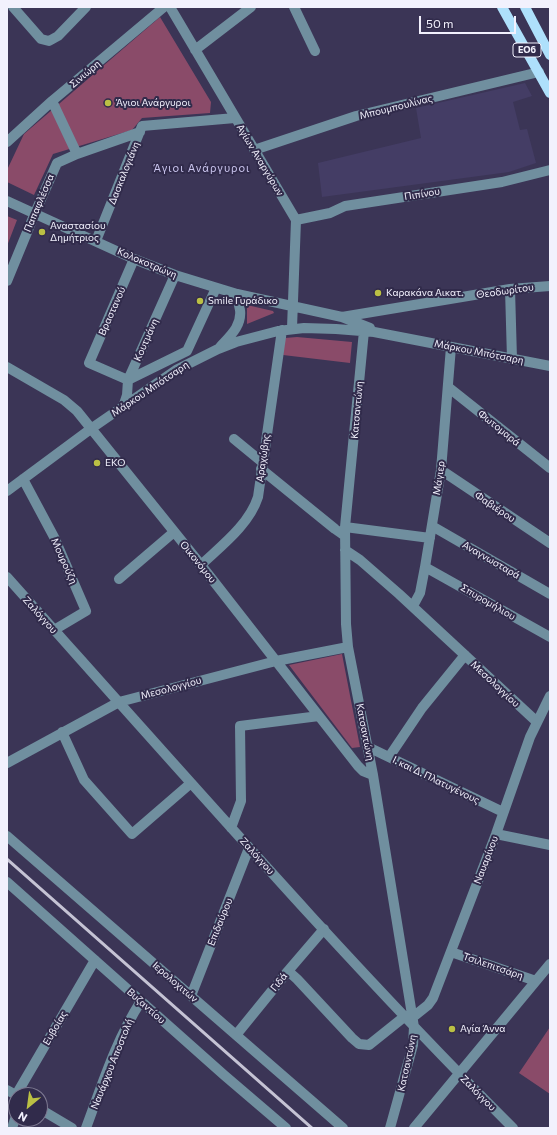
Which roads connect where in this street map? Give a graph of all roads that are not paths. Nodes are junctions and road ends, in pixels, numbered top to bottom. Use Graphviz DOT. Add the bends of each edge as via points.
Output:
graph roads {
  1 [pos="13,7"];
  2 [pos="86,7"];
  3 [pos="164,7"];
  4 [pos="170,7"];
  5 [pos="251,7"];
  6 [pos="294,7"];
  7 [pos="502,7"];
  8 [pos="525,7"];
  9 [pos="195,50"];
  10 [pos="316,51"];
  11 [pos="550,55"];
  12 [pos="539,72"];
  13 [pos="550,93"];
  14 [pos="52,101"];
  15 [pos="235,118"];
  16 [pos="141,129"];
  17 [pos="7,142"];
  18 [pos="254,150"];
  19 [pos="77,154"];
  20 [pos="550,170"];
  21 [pos="7,200"];
  22 [pos="35,213"];
  23 [pos="296,220"];
  24 [pos="96,242"];
  25 [pos="134,259"];
  26 [pos="174,275"];
  27 [pos="7,281"];
  28 [pos="550,286"];
  29 [pos="216,288"];
  30 [pos="510,289"];
  31 [pos="237,294"];
  32 [pos="293,306"];
  33 [pos="342,317"];
  34 [pos="287,329"];
  35 [pos="364,331"];
  36 [pos="384,334"];
  37 [pos="452,347"];
  38 [pos="218,349"];
  39 [pos="512,359"];
  40 [pos="550,366"];
  41 [pos="7,367"];
  42 [pos="128,380"];
  43 [pos="448,387"];
  44 [pos="123,407"];
  45 [pos="92,428"];
  46 [pos="234,439"];
  47 [pos="261,466"];
  48 [pos="550,468"];
  49 [pos="441,470"];
  50 [pos="23,479"];
  51 [pos="7,491"];
  52 [pos="432,526"];
  53 [pos="174,532"];
  54 [pos="345,532"];
  55 [pos="430,538"];
  56 [pos="550,543"];
  57 [pos="345,550"];
  58 [pos="201,565"];
  59 [pos="426,567"];
  60 [pos="119,578"];
  61 [pos="9,584"];
  62 [pos="550,594"];
  63 [pos="413,606"];
  64 [pos="54,630"];
  65 [pos="550,637"];
  66 [pos="348,647"];
  67 [pos="465,655"];
  68 [pos="276,661"];
  69 [pos="550,696"];
  70 [pos="118,702"];
  71 [pos="319,716"];
  72 [pos="537,722"];
  73 [pos="62,732"];
  74 [pos="368,747"];
  75 [pos="389,757"];
  76 [pos="7,763"];
  77 [pos="373,775"];
  78 [pos="191,782"];
  79 [pos="503,812"];
  80 [pos="231,828"];
  81 [pos="496,834"];
  82 [pos="7,836"];
  83 [pos="550,844"];
  84 [pos="250,848"];
  85 [pos="7,882"];
  86 [pos="324,929"];
  87 [pos="451,952"];
  88 [pos="95,960"];
  89 [pos="550,964"];
  90 [pos="288,971"];
  91 [pos="536,981"];
  92 [pos="191,996"];
  93 [pos="141,1001"];
  94 [pos="408,1017"];
  95 [pos="414,1027"];
  96 [pos="236,1035"];
  97 [pos="459,1074"];
  98 [pos="21,1087"];
  99 [pos="48,1114"];
  100 [pos="72,1128"];
  101 [pos="86,1128"];
  102 [pos="286,1128"];
  103 [pos="343,1128"];
  104 [pos="390,1128"];
  105 [pos="414,1128"];
  106 [pos="513,1128"];
  1 -- 2 [label="street" via="41,39 48,41 58,36"];
  3 -- 14 [label="street, Σινιώρη"];
  4 -- 9 [label="street, Αγίων Αναργύρων"];
  5 -- 9 [label="street"];
  6 -- 10 [label="street"];
  7 -- 12 [label="main road, ΕΟ6"];
  8 -- 11 [label="main road, ΕΟ6"];
  9 -- 15 [label="street, Αγίων Αναργύρων"];
  12 -- 13 [label="main road, ΕΟ6"];
  12 -- 18 [label="street, Μπουμπουλίνας" via="356,116"];
  14 -- 17 [label="street, Σινιώρη"];
  14 -- 19 [label="street"];
  15 -- 16 [label="street, Παπαφλέσσα"];
  15 -- 18 [label="street, Αγίων Αναργύρων"];
  16 -- 19 [label="street, Παπαφλέσσα"];
  16 -- 24 [label="street, Δασκαλογιάνη"];
  18 -- 23 [label="street, Αγίων Αναργύρων"];
  19 -- 22 [label="street, Παπαφλέσσα" via="57,163"];
  20 -- 23 [label="street, Πιπίνου" via="502,182 345,206 330,213"];
  21 -- 22 [label="street, Κολοκοτρώνη"];
  22 -- 24 [label="street, Κολοκοτρώνη"];
  22 -- 27 [label="street, Παπαφλέσσα"];
  23 -- 32 [label="street"];
  24 -- 25 [label="street, Κολοκοτρώνη"];
  25 -- 26 [label="street, Κολοκοτρώνη"];
  25 -- 42 [label="street, Βραστανού" via="89,362"];
  26 -- 29 [label="street, Κολοκοτρώνη"];
  26 -- 42 [label="street, Κουτμάνη"];
  28 -- 30 [label="street, Θεοδωρίτου"];
  29 -- 31 [label="street, Κολοκοτρώνη"];
  29 -- 42 [label="street" via="187,351"];
  30 -- 33 [label="street, Θεοδωρίτου"];
  30 -- 39 [label="street"];
  31 -- 32 [label="street, Κολοκοτρώνη"];
  31 -- 38 [label="street" via="239,322"];
  32 -- 33 [label="street, Μάρκου Μπότσαρη"];
  32 -- 34 [label="street"];
  33 -- 36 [label="street, Μάρκου Μπότσαρη"];
  34 -- 35 [label="street, Μάρκου Μπότσαρη"];
  34 -- 38 [label="street, Μάρκου Μπότσαρη"];
  34 -- 47 [label="street, Αραχώβης"];
  35 -- 36 [label="street, Μάρκου Μπότσαρη"];
  35 -- 54 [label="street, Κατσαντώνη"];
  36 -- 37 [label="street, Μάρκου Μπότσαρη"];
  37 -- 39 [label="street, Μάρκου Μπότσαρη"];
  37 -- 43 [label="street, Μάγιερ"];
  38 -- 44 [label="street, Μάρκου Μπότσαρη" via="167,376"];
  39 -- 40 [label="street, Μάρκου Μπότσαρη"];
  41 -- 45 [label="street, Οικονόμου" via="71,405"];
  42 -- 44 [label="street, Κουτμάνη"];
  43 -- 48 [label="street, Φωτομαρά"];
  43 -- 49 [label="street, Μάγιερ"];
  44 -- 45 [label="street, Μάρκου Μπότσαρη"];
  45 -- 50 [label="street, Μάρκου Μπότσαρη"];
  45 -- 53 [label="street, Οικονόμου"];
  46 -- 47 [label="street"];
  47 -- 54 [label="street" via="335,530"];
  47 -- 58 [label="street, Αραχώβης" via="255,507 237,530"];
  49 -- 52 [label="street, Μάγιερ"];
  49 -- 56 [label="street, Φαβιέρου"];
  50 -- 51 [label="street, Μάρκου Μπότσαρη"];
  50 -- 64 [label="street, Μουρούζη" via="54,537 86,611"];
  52 -- 55 [label="street, Μάγιερ"];
  52 -- 62 [label="street, Αναγνωσταρά"];
  53 -- 58 [label="street, Οικονόμου"];
  53 -- 60 [label="street"];
  54 -- 55 [label="street"];
  54 -- 57 [label="street, Κατσαντώνη"];
  55 -- 59 [label="street, Μάγιερ"];
  57 -- 63 [label="street, Μεσολογγίου"];
  57 -- 66 [label="street, Κατσαντώνη" via="345,617"];
  58 -- 68 [label="street, Οικονόμου"];
  59 -- 63 [label="street, Μάγιερ" via="420,592"];
  59 -- 65 [label="street, Σπυρομήλιου"];
  61 -- 64 [label="street, Ζαλόγγου"];
  63 -- 67 [label="street, Μεσολογγίου"];
  64 -- 70 [label="street, Ζαλόγγου"];
  66 -- 68 [label="street, Μεσολογγίου"];
  66 -- 74 [label="street, Κατσαντώνη"];
  67 -- 72 [label="street, Μεσολογγίου"];
  67 -- 75 [label="street" via="422,708"];
  68 -- 70 [label="street, Μεσολογγίου"];
  68 -- 71 [label="street, Οικονόμου"];
  69 -- 72 [label="street, Ναυαρίνου"];
  70 -- 73 [label="street, Μεσολογγίου"];
  70 -- 78 [label="street, Ζαλόγγου"];
  71 -- 77 [label="street, Οικονόμου" via="358,766"];
  71 -- 80 [label="street" via="240,726 241,801"];
  72 -- 79 [label="street, Ναυαρίνου"];
  73 -- 76 [label="street, Μεσολογγίου"];
  73 -- 78 [label="street" via="84,780 132,834"];
  74 -- 75 [label="street, Ι. και Δ. Πλατυγένους"];
  74 -- 77 [label="street, Κατσαντώνη"];
  75 -- 79 [label="street, Ι. και Δ. Πλατυγένους"];
  77 -- 94 [label="street, Κατσαντώνη"];
  78 -- 80 [label="street, Ζαλόγγου"];
  79 -- 81 [label="street, Ναυαρίνου"];
  80 -- 84 [label="street, Ζαλόγγου"];
  81 -- 83 [label="street"];
  81 -- 87 [label="street, Ναυαρίνου"];
  82 -- 92 [label="street, Ιερολοχιτών"];
  84 -- 86 [label="street, Ζαλόγγου"];
  84 -- 92 [label="street, Επιδαύρου"];
  85 -- 88 [label="street, Βυζαντίου"];
  86 -- 90 [label="street, Γιδά"];
  86 -- 94 [label="street, Ζαλόγγου"];
  87 -- 91 [label="street, Τσιλεπιτσάρη"];
  87 -- 94 [label="street, Ναυαρίνου" via="428,1005"];
  88 -- 93 [label="street, Βυζαντίου"];
  88 -- 98 [label="street, Ευβοίας"];
  89 -- 91 [label="street"];
  90 -- 94 [label="street, Ναυαρίνου" via="359,1044 369,1045"];
  90 -- 96 [label="street, Γιδά"];
  91 -- 97 [label="street"];
  92 -- 96 [label="street, Ιερολοχιτών"];
  93 -- 101 [label="street, Ναυάρχου Αποστολή" via="114,1053"];
  93 -- 102 [label="street, Βυζαντίου"];
  94 -- 95 [label="street, Ζαλόγγου"];
  95 -- 97 [label="street, Ζαλόγγου"];
  95 -- 104 [label="street, Κατσαντώνη" via="411,1052"];
  96 -- 103 [label="street, Ιερολοχιτών"];
  97 -- 105 [label="street"];
  97 -- 106 [label="street, Ζαλόγγου"];
  99 -- 100 [label="street"];
}
